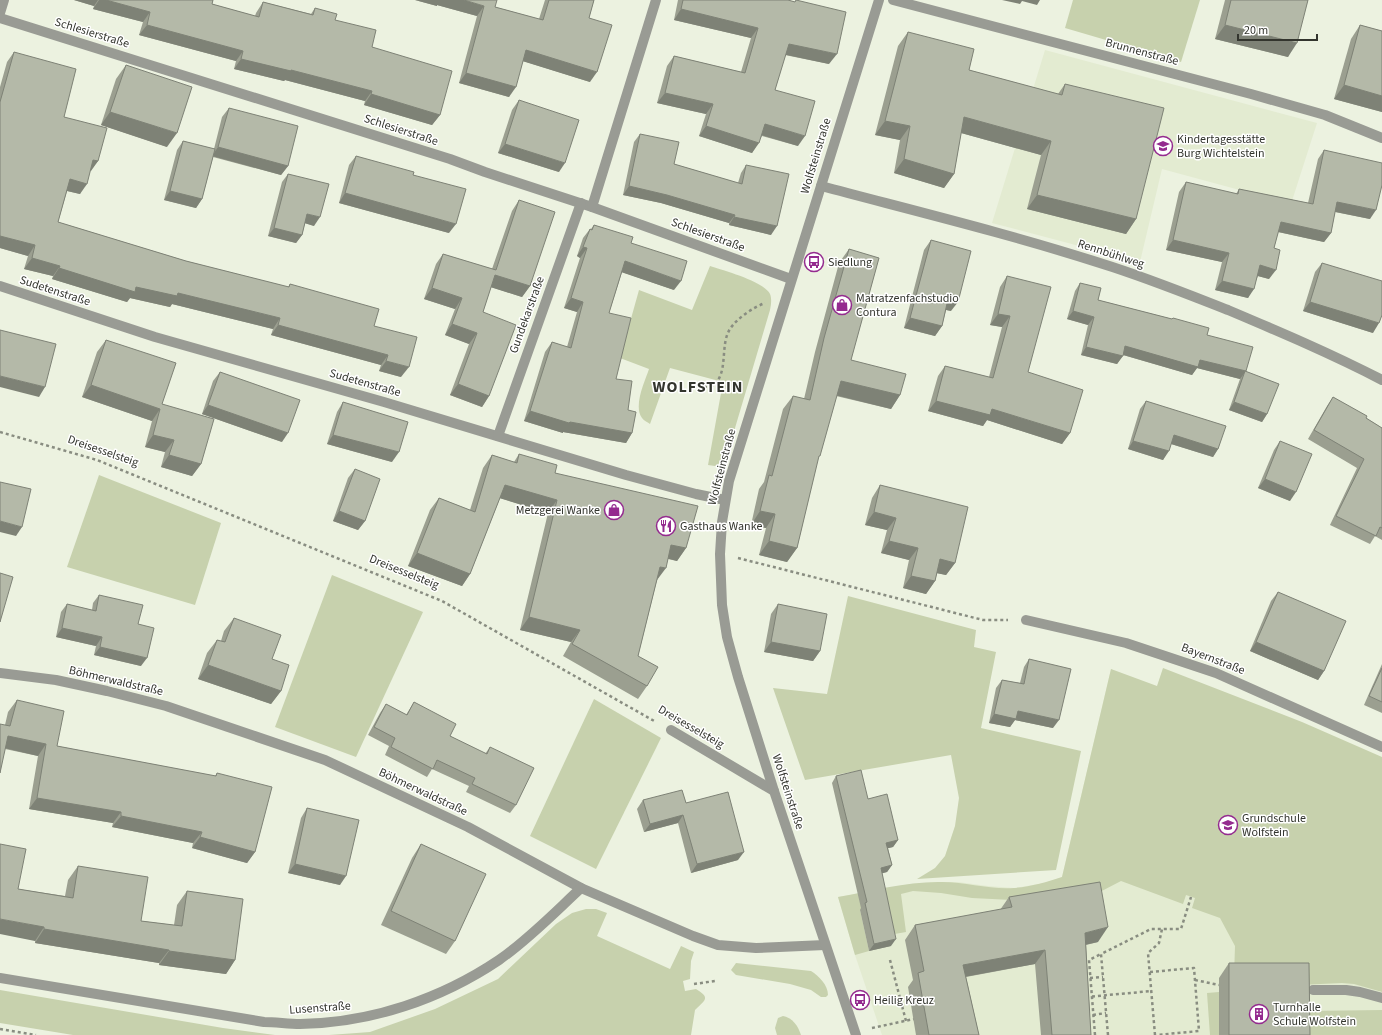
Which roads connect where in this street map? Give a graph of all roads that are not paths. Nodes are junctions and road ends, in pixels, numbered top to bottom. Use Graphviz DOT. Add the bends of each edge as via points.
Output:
graph roads {
  1 [pos="4,0"];
  2 [pos="656,0"];
  3 [pos="879,0"];
  4 [pos="892,0"];
  5 [pos="0,13"];
  6 [pos="0,18"];
  7 [pos="1382,138"];
  8 [pos="821,186"];
  9 [pos="581,203"];
  10 [pos="592,207"];
  11 [pos="791,279"];
  12 [pos="0,286"];
  13 [pos="1382,380"];
  14 [pos="498,436"];
  15 [pos="725,500"];
  16 [pos="1026,620"];
  17 [pos="0,673"];
  18 [pos="670,730"];
  19 [pos="1382,747"];
  20 [pos="774,791"];
  21 [pos="581,888"];
  22 [pos="824,945"];
  23 [pos="0,978"];
  24 [pos="1313,990"];
  25 [pos="1382,998"];
  26 [pos="856,1035"];
  1 -- 5 [label="street"];
  2 -- 10 [label="street"];
  3 -- 8 [label="street, Wolfsteinstraße"];
  4 -- 7 [label="street, Brunnenstraße" via="1251,94 1325,115"];
  6 -- 9 [label="street, Schlesierstraße"];
  8 -- 11 [label="street, Wolfsteinstraße"];
  8 -- 13 [label="street, Rennbühlweg" via="1104,264 1285,333"];
  9 -- 10 [label="street, Schlesierstraße"];
  9 -- 14 [label="street, Gundekarstraße"];
  10 -- 11 [label="street, Schlesierstraße"];
  11 -- 15 [label="street, Wolfsteinstraße"];
  12 -- 14 [label="street, Sudetenstraße" via="155,337"];
  14 -- 15 [label="street, Sudetenstraße" via="626,475"];
  15 -- 20 [label="street, Wolfsteinstraße" via="720,554 722,605 727,637"];
  16 -- 19 [label="street, Bayernstraße" via="1126,643 1216,673"];
  17 -- 21 [label="street, Böhmerwaldstraße" via="56,680 166,706 325,760 468,827"];
  18 -- 20 [label="street, Dreisesselsteig"];
  20 -- 22 [label="street, Wolfsteinstraße"];
  21 -- 22 [label="street, Böhmerwaldstraße" via="718,945 756,948"];
  21 -- 23 [label="street, Lusenstraße" via="500,960 468,980 378,1015 300,1024 264,1022"];
  22 -- 26 [label="street, Wolfsteinstraße"];
  24 -- 25 [label="street" via="1346,990"];
}
